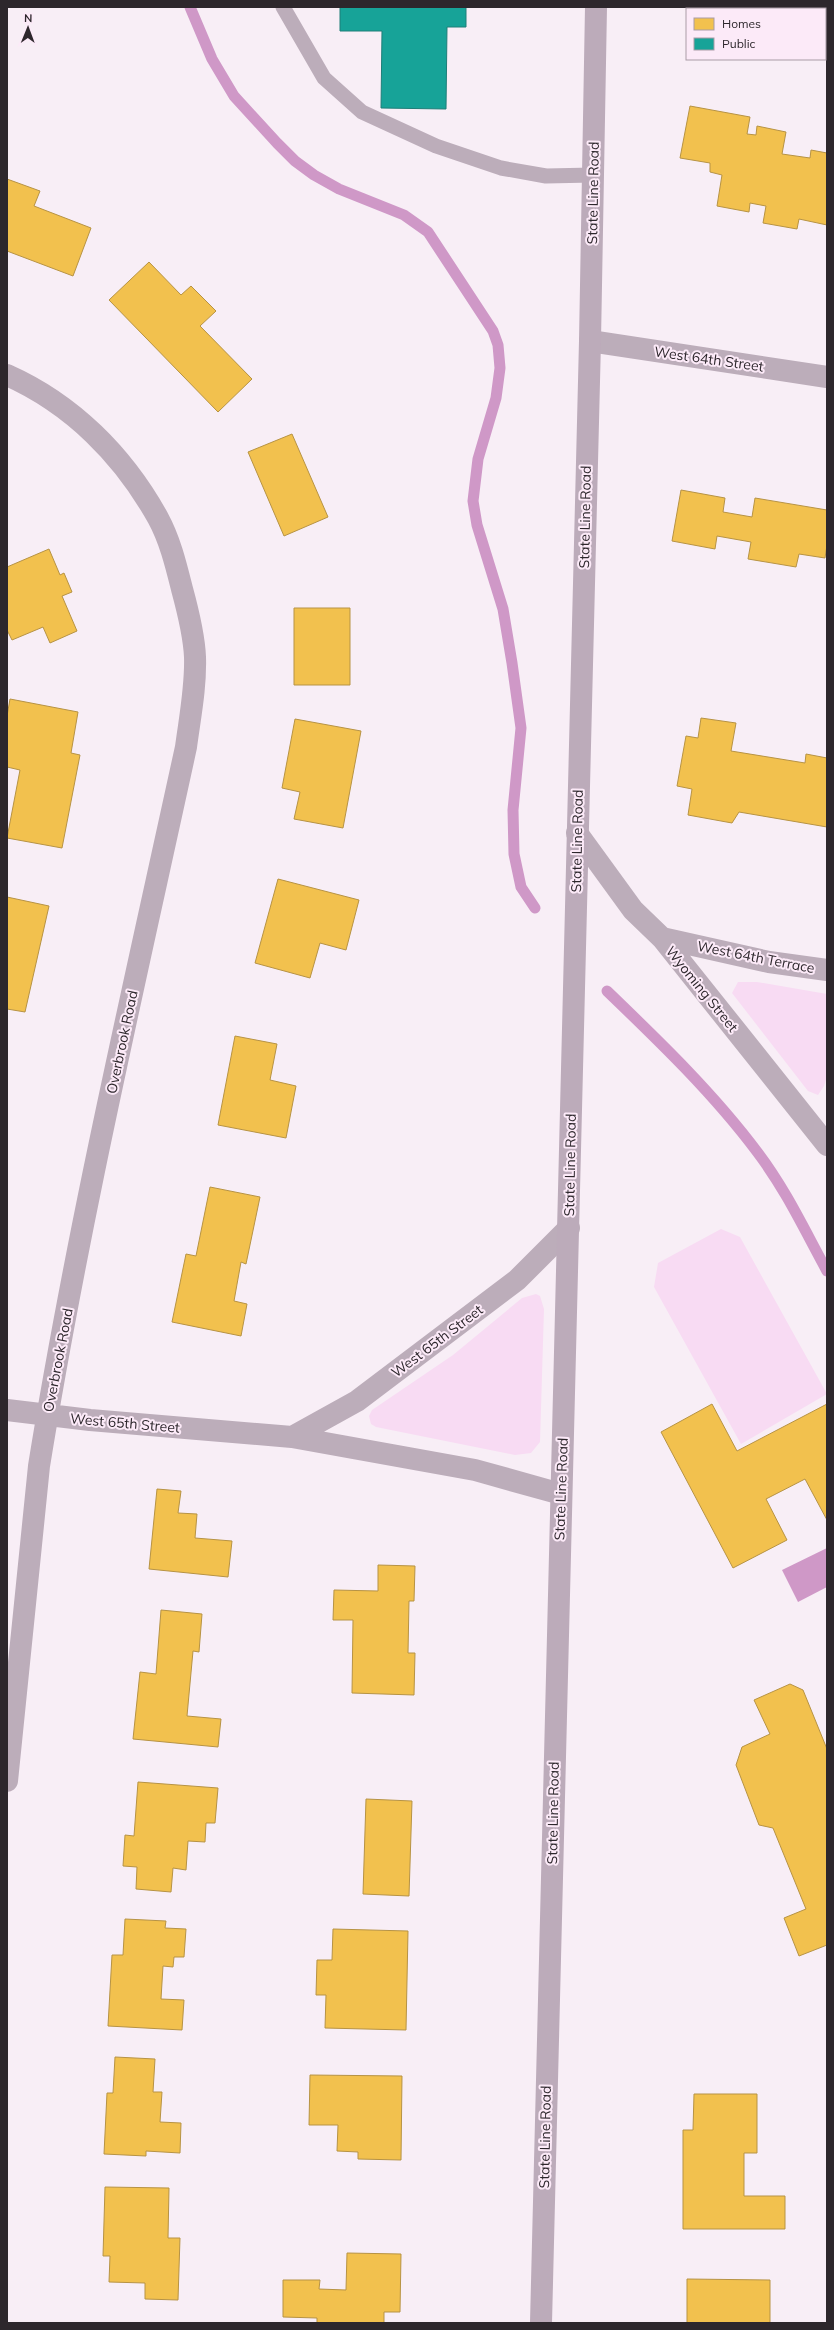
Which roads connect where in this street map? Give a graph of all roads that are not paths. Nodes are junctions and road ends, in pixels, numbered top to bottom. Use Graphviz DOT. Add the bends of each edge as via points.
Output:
graph roads {
  1 [pos="284,7"];
  2 [pos="596,7"];
  3 [pos="593,175"];
  4 [pos="590,341"];
  5 [pos="7,375"];
  6 [pos="827,377"];
  7 [pos="577,833"];
  8 [pos="662,938"];
  9 [pos="827,970"];
  10 [pos="827,1145"];
  11 [pos="569,1228"];
  12 [pos="7,1410"];
  13 [pos="47,1415"];
  14 [pos="292,1437"];
  15 [pos="561,1494"];
  16 [pos="7,1782"];
  17 [pos="541,2323"];
  1 -- 3 [label="lane" via="324,78 362,112 436,146 501,168 546,176"];
  2 -- 3 [label="main road, State Line Road"];
  3 -- 4 [label="main road, State Line Road"];
  4 -- 6 [label="street, West 64th Street"];
  4 -- 7 [label="main road, State Line Road"];
  5 -- 13 [label="street, Overbrook Road" via="70,412 98,436 123,465 158,518 173,553 190,618 195,657 194,695 186,747 87,1203"];
  7 -- 8 [label="street, Wyoming Street" via="633,910"];
  7 -- 11 [label="main road, State Line Road"];
  8 -- 9 [label="street, West 64th Terrace" via="769,962"];
  8 -- 10 [label="street, Wyoming Street"];
  11 -- 14 [label="street, West 65th Street" via="517,1280 486,1304 357,1401"];
  11 -- 15 [label="main road, State Line Road"];
  12 -- 13 [label="street, West 65th Street"];
  13 -- 14 [label="street, West 65th Street"];
  13 -- 16 [label="street, Overbrook Road" via="38,1474"];
  14 -- 15 [label="street, West 65th Street" via="475,1470"];
  15 -- 17 [label="main road, State Line Road"];
}
